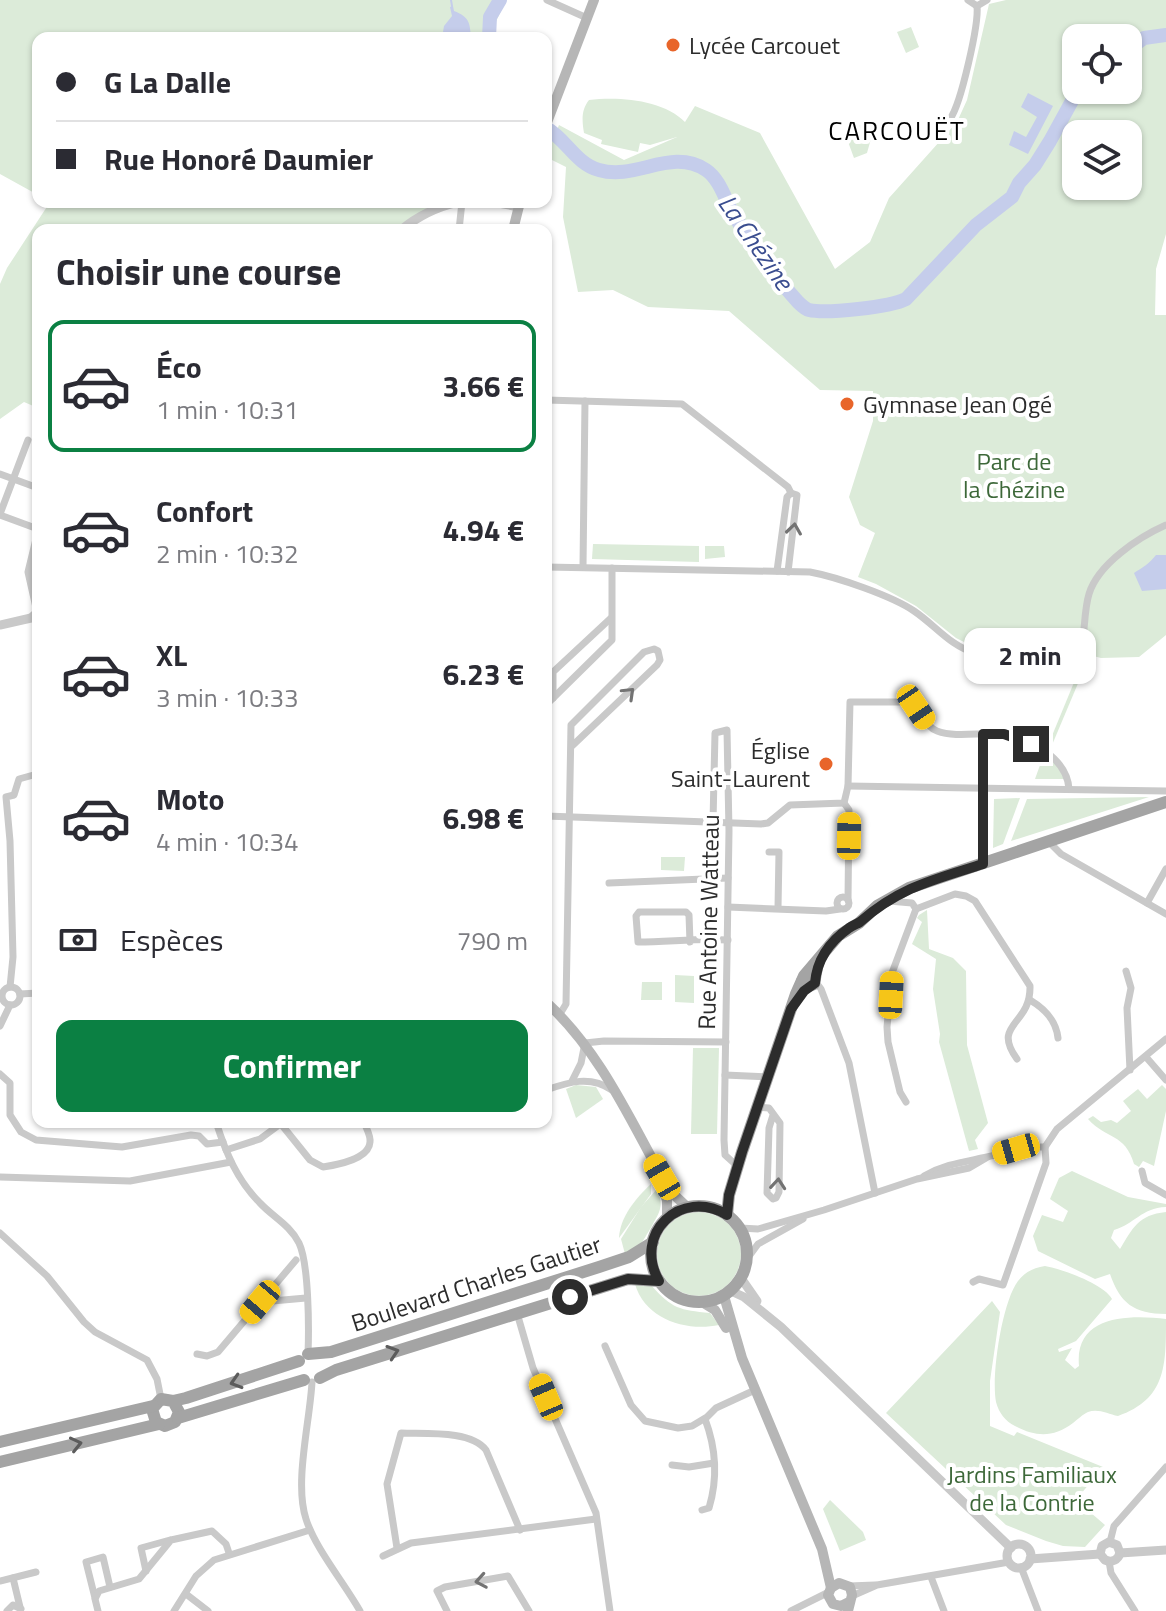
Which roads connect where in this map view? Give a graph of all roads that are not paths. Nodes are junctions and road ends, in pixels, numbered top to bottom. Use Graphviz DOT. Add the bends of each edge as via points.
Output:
graph roads {
  1 [pos="547,0"];
  2 [pos="594,0"];
  3 [pos="968,0"];
  4 [pos="987,0"];
  5 [pos="977,6"];
  6 [pos="587,18"];
  7 [pos="552,108"];
  8 [pos="925,138"];
  9 [pos="436,208"];
  10 [pos="409,224"];
  11 [pos="552,400"];
  12 [pos="585,401"];
  13 [pos="28,440"];
  14 [pos="0,474"];
  15 [pos="13,479"];
  16 [pos="32,486"];
  17 [pos="791,493"];
  18 [pos="0,514"];
  19 [pos="1166,525"];
  20 [pos="32,529"];
  21 [pos="32,559"];
  22 [pos="552,567"];
  23 [pos="583,567"];
  24 [pos="612,568"];
  25 [pos="777,571"];
  26 [pos="788,572"];
  27 [pos="32,585"];
  28 [pos="32,617"];
  29 [pos="611,618"];
  30 [pos="0,625"];
  31 [pos="553,698"];
  32 [pos="983,734"];
  33 [pos="572,746"];
  34 [pos="32,775"];
  35 [pos="848,786"];
  36 [pos="983,788"];
  37 [pos="1069,789"];
  38 [pos="1166,791"];
  39 [pos="1166,802"];
  40 [pos="844,803"];
  41 [pos="552,816"];
  42 [pos="570,817"];
  43 [pos="713,822"];
  44 [pos="729,824"];
  45 [pos="1049,842"];
  46 [pos="769,852"];
  47 [pos="983,864"];
  48 [pos="1166,869"];
  49 [pos="728,878"];
  50 [pos="609,883"];
  51 [pos="918,885"];
  52 [pos="881,903"];
  53 [pos="1147,903"];
  54 [pos="914,906"];
  55 [pos="728,907"];
  56 [pos="778,908"];
  57 [pos="849,911"];
  58 [pos="1166,914"];
  59 [pos="728,940"];
  60 [pos="690,942"];
  61 [pos="1126,971"];
  62 [pos="810,981"];
  63 [pos="4,990"];
  64 [pos="32,993"];
  65 [pos="20,994"];
  66 [pos="1030,1000"];
  67 [pos="10,1005"];
  68 [pos="552,1007"];
  69 [pos="560,1014"];
  70 [pos="0,1026"];
  71 [pos="1058,1038"];
  72 [pos="1166,1039"];
  73 [pos="726,1042"];
  74 [pos="585,1043"];
  75 [pos="1146,1057"];
  76 [pos="1017,1059"];
  77 [pos="1130,1070"];
  78 [pos="0,1074"];
  79 [pos="725,1075"];
  80 [pos="768,1077"];
  81 [pos="1166,1080"];
  82 [pos="572,1081"];
  83 [pos="552,1088"];
  84 [pos="617,1094"];
  85 [pos="906,1102"];
  86 [pos="757,1107"];
  87 [pos="773,1115"];
  88 [pos="218,1128"];
  89 [pos="274,1128"];
  90 [pos="286,1128"];
  91 [pos="366,1128"];
  92 [pos="224,1146"];
  93 [pos="1045,1147"];
  94 [pos="645,1148"];
  95 [pos="742,1152"];
  96 [pos="231,1162"];
  97 [pos="735,1164"];
  98 [pos="1142,1171"];
  99 [pos="0,1177"];
  100 [pos="875,1193"];
  101 [pos="1166,1195"];
  102 [pos="687,1207"];
  103 [pos="711,1207"];
  104 [pos="824,1210"];
  105 [pos="727,1215"];
  106 [pos="667,1218"];
  107 [pos="740,1228"];
  108 [pos="0,1233"];
  109 [pos="653,1242"];
  110 [pos="747,1259"];
  111 [pos="296,1260"];
  112 [pos="741,1278"];
  113 [pos="659,1281"];
  114 [pos="973,1282"];
  115 [pos="727,1293"];
  116 [pos="306,1298"];
  117 [pos="260,1302"];
  118 [pos="702,1302"];
  119 [pos="517,1313"];
  120 [pos="781,1327"];
  121 [pos="605,1346"];
  122 [pos="197,1354"];
  123 [pos="303,1358"];
  124 [pos="742,1358"];
  125 [pos="312,1380"];
  126 [pos="755,1390"];
  127 [pos="162,1402"];
  128 [pos="178,1418"];
  129 [pos="705,1419"];
  130 [pos="159,1424"];
  131 [pos="0,1442"];
  132 [pos="0,1462"];
  133 [pos="714,1463"];
  134 [pos="672,1465"];
  135 [pos="1166,1467"];
  136 [pos="702,1510"];
  137 [pos="596,1519"];
  138 [pos="310,1530"];
  139 [pos="520,1530"];
  140 [pos="171,1540"];
  141 [pos="1110,1542"];
  142 [pos="397,1548"];
  143 [pos="1011,1548"];
  144 [pos="822,1549"];
  145 [pos="1166,1550"];
  146 [pos="229,1553"];
  147 [pos="1120,1553"];
  148 [pos="1100,1554"];
  149 [pos="383,1556"];
  150 [pos="1030,1559"];
  151 [pos="1109,1561"];
  152 [pos="1009,1562"];
  153 [pos="1021,1567"];
  154 [pos="146,1571"];
  155 [pos="36,1572"];
  156 [pos="931,1577"];
  157 [pos="13,1578"];
  158 [pos="0,1581"];
  159 [pos="110,1587"];
  160 [pos="186,1594"];
  161 [pos="848,1596"];
  162 [pos="95,1599"];
  163 [pos="833,1600"];
  164 [pos="20,1609"];
  165 [pos="7,1611"];
  166 [pos="98,1611"];
  167 [pos="174,1611"];
  168 [pos="208,1611"];
  169 [pos="360,1611"];
  170 [pos="447,1611"];
  171 [pos="529,1611"];
  172 [pos="610,1611"];
  173 [pos="791,1611"];
  174 [pos="944,1611"];
  175 [pos="1038,1611"];
  176 [pos="1135,1611"];
  1 -- 6 [label="street"];
  2 -- 6 [label="main road"];
  3 -- 5 [label="street"];
  4 -- 5 [label="street"];
  5 -- 8 [label="street" via="956,109 943,127"];
  6 -- 7 [label="main road"];
  9 -- 10 [label="street"];
  11 -- 12 [label="street"];
  12 -- 17 [label="street" via="682,404"];
  12 -- 23 [label="street"];
  13 -- 15 [label="street"];
  14 -- 15 [label="street"];
  15 -- 16 [label="street"];
  15 -- 18 [label="street"];
  17 -- 25 [label="street"];
  26 -- 17 [label="street, one-way" via="798,499"];
  18 -- 20 [label="street"];
  19 -- 26 [label="street" via="1135,541 1095,582 1079,656 1056,649 971,652 894,601 820,574"];
  21 -- 27 [label="street"];
  22 -- 23 [label="street"];
  23 -- 24 [label="street"];
  24 -- 25 [label="street"];
  24 -- 29 [label="street"];
  25 -- 26 [label="street"];
  28 -- 30 [label="street"];
  29 -- 31 [label="street" via="612,640"];
  29 -- 31 [label="street" via="553,672"];
  32 -- 35 [label="street" via="940,733 906,702 850,702"];
  32 -- 36 [label="street"];
  32 -- 37 [label="street" via="1009,736 1045,751 1063,769"];
  33 -- 33 [label="street, one-way" via="657,665 658,651 644,652 573,721"];
  33 -- 42 [label="street"];
  34 -- 63 [label="street" via="19,779 14,795 6,797 13,957"];
  35 -- 36 [label="street"];
  35 -- 40 [label="street"];
  36 -- 37 [label="street"];
  36 -- 47 [label="street"];
  37 -- 38 [label="street"];
  39 -- 45 [label="main road"];
  40 -- 44 [label="street" via="790,805 764,824"];
  40 -- 57 [label="street" via="849,810"];
  41 -- 42 [label="street"];
  42 -- 43 [label="street"];
  42 -- 69 [label="street" via="566,1004"];
  43 -- 44 [label="street"];
  43 -- 44 [label="street, Rue Antoine Watteau" via="715,733 727,730"];
  44 -- 49 [label="street, Rue Antoine Watteau"];
  45 -- 47 [label="main road"];
  45 -- 53 [label="street"];
  46 -- 56 [label="street" via="779,852"];
  47 -- 51 [label="main road"];
  48 -- 53 [label="street"];
  49 -- 50 [label="street"];
  49 -- 55 [label="street, Rue Antoine Watteau"];
  51 -- 52 [label="main road"];
  51 -- 54 [label="street"];
  52 -- 54 [label="street"];
  52 -- 57 [label="main road"];
  53 -- 58 [label="street"];
  54 -- 66 [label="street" via="955,894 975,901 1030,986"];
  54 -- 85 [label="street" via="892,973 887,1027"];
  55 -- 56 [label="street"];
  55 -- 59 [label="street, Rue Antoine Watteau"];
  56 -- 57 [label="street"];
  57 -- 62 [label="main road"];
  59 -- 60 [label="street"];
  59 -- 73 [label="street, Rue Antoine Watteau"];
  60 -- 60 [label="street" via="686,912 636,916 638,942"];
  61 -- 77 [label="street" via="1131,988"];
  62 -- 80 [label="main road" via="795,1001"];
  62 -- 100 [label="street" via="824,1000 849,1063"];
  63 -- 65 [label="street" via="17,989"];
  63 -- 67 [label="street" via="3,1001"];
  64 -- 65 [label="street"];
  65 -- 67 [label="street"];
  66 -- 71 [label="street" via="1051,1017"];
  66 -- 76 [label="street" via="1007,1040"];
  67 -- 70 [label="street"];
  68 -- 69 [label="main road"];
  69 -- 74 [label="main road"];
  72 -- 75 [label="street"];
  73 -- 74 [label="street"];
  73 -- 79 [label="street, Rue Antoine Watteau"];
  74 -- 82 [label="street"];
  74 -- 84 [label="main road"];
  75 -- 77 [label="street"];
  75 -- 81 [label="street"];
  77 -- 93 [label="street" via="1057,1129"];
  78 -- 92 [label="street" via="10,1083 10,1115 28,1136 122,1147 191,1135"];
  79 -- 80 [label="street"];
  79 -- 97 [label="street, Rue Antoine Watteau" via="724,1149"];
  80 -- 86 [label="main road"];
  82 -- 83 [label="street"];
  82 -- 84 [label="street" via="600,1083"];
  84 -- 94 [label="main road"];
  86 -- 87 [label="street" via="769,1108"];
  86 -- 95 [label="main road"];
  87 -- 87 [label="street, one-way" via="767,1193 773,1199 779,1192 780,1123"];
  88 -- 92 [label="street"];
  89 -- 92 [label="street" via="249,1144"];
  90 -- 91 [label="street" via="310,1160 323,1167 367,1150"];
  92 -- 96 [label="street"];
  93 -- 100 [label="street" via="1024,1147"];
  93 -- 114 [label="street" via="1046,1163 1003,1285"];
  94 -- 102 [label="main road" via="670,1191"];
  94 -- 106 [label="main road" via="665,1194"];
  95 -- 97 [label="main road"];
  95 -- 105 [label="main road"];
  96 -- 99 [label="street" via="130,1181"];
  96 -- 116 [label="street" via="254,1196 300,1245"];
  97 -- 103 [label="main road" via="724,1193"];
  98 -- 101 [label="street" via="1145,1183"];
  100 -- 104 [label="street"];
  102 -- 103 [label="main road"];
  102 -- 106 [label="main road"];
  103 -- 105 [label="main road"];
  104 -- 107 [label="street" via="758,1229"];
  104 -- 110 [label="street" via="763,1240"];
  105 -- 107 [label="main road"];
  106 -- 109 [label="main road"];
  107 -- 110 [label="main road"];
  108 -- 127 [label="street" via="47,1276 95,1332 147,1360"];
  109 -- 113 [label="main road" via="651,1262"];
  109 -- 123 [label="main road, Boulevard Charles Gautier" via="599,1267"];
  110 -- 112 [label="main road"];
  111 -- 117 [label="street"];
  112 -- 115 [label="main road"];
  112 -- 120 [label="street"];
  113 -- 118 [label="main road" via="677,1297"];
  113 -- 119 [label="main road, Boulevard Charles Gautier" via="628,1279"];
  115 -- 118 [label="main road"];
  115 -- 120 [label="street" via="744,1297"];
  115 -- 124 [label="main road"];
  116 -- 117 [label="street"];
  116 -- 123 [label="street"];
  117 -- 122 [label="street" via="218,1352"];
  118 -- 124 [label="main road" via="719,1314"];
  125 -- 119 [label="main road, Boulevard Charles Gautier, one-way"];
  119 -- 137 [label="street" via="533,1368"];
  120 -- 143 [label="street"];
  121 -- 129 [label="street" via="641,1419 678,1428"];
  123 -- 125 [label="main road" via="297,1372"];
  123 -- 125 [label="main road" via="315,1355 323,1362 324,1373"];
  123 -- 127 [label="main road, Boulevard Charles Gautier, one-way"];
  124 -- 126 [label="main road"];
  125 -- 128 [label="main road, Boulevard Charles Gautier"];
  125 -- 138 [label="street" via="302,1491"];
  126 -- 129 [label="street"];
  126 -- 144 [label="main road"];
  127 -- 128 [label="main road" via="178,1409"];
  127 -- 130 [label="main road" via="152,1416"];
  127 -- 131 [label="main road, Boulevard Charles Gautier"];
  128 -- 130 [label="main road" via="168,1426"];
  129 -- 133 [label="street"];
  132 -- 130 [label="main road, one-way"];
  133 -- 134 [label="street"];
  133 -- 136 [label="street" via="714,1489 709,1508"];
  135 -- 141 [label="street" via="1114,1526"];
  137 -- 139 [label="street"];
  137 -- 172 [label="street"];
  138 -- 146 [label="street"];
  138 -- 169 [label="street"];
  139 -- 142 [label="street"];
  139 -- 142 [label="street" via="480,1443 467,1437 401,1433 387,1484"];
  140 -- 146 [label="street" via="212,1531"];
  140 -- 154 [label="street"];
  140 -- 154 [label="street" via="141,1548"];
  141 -- 147 [label="street"];
  141 -- 148 [label="street" via="1102,1545"];
  142 -- 149 [label="street"];
  143 -- 150 [label="street" via="1025,1546"];
  143 -- 152 [label="street"];
  144 -- 161 [label="main road"];
  144 -- 163 [label="main road"];
  145 -- 147 [label="street"];
  146 -- 160 [label="street" via="204,1566"];
  147 -- 151 [label="street"];
  148 -- 150 [label="street"];
  148 -- 151 [label="street"];
  150 -- 153 [label="street"];
  151 -- 176 [label="street"];
  152 -- 153 [label="street"];
  152 -- 156 [label="street"];
  153 -- 175 [label="street"];
  154 -- 159 [label="street" via="139,1579"];
  155 -- 157 [label="street"];
  156 -- 161 [label="street" via="877,1585"];
  156 -- 174 [label="street"];
  157 -- 158 [label="street"];
  157 -- 164 [label="street"];
  159 -- 162 [label="street"];
  159 -- 162 [label="street" via="103,1557 86,1562"];
  160 -- 167 [label="street"];
  160 -- 168 [label="street"];
  161 -- 163 [label="main road" via="844,1606"];
  161 -- 163 [label="main road" via="836,1583"];
  162 -- 166 [label="street"];
  163 -- 173 [label="street"];
  164 -- 165 [label="street" via="12,1605"];
  171 -- 170 [label="street, one-way" via="508,1576 437,1591"];
}
